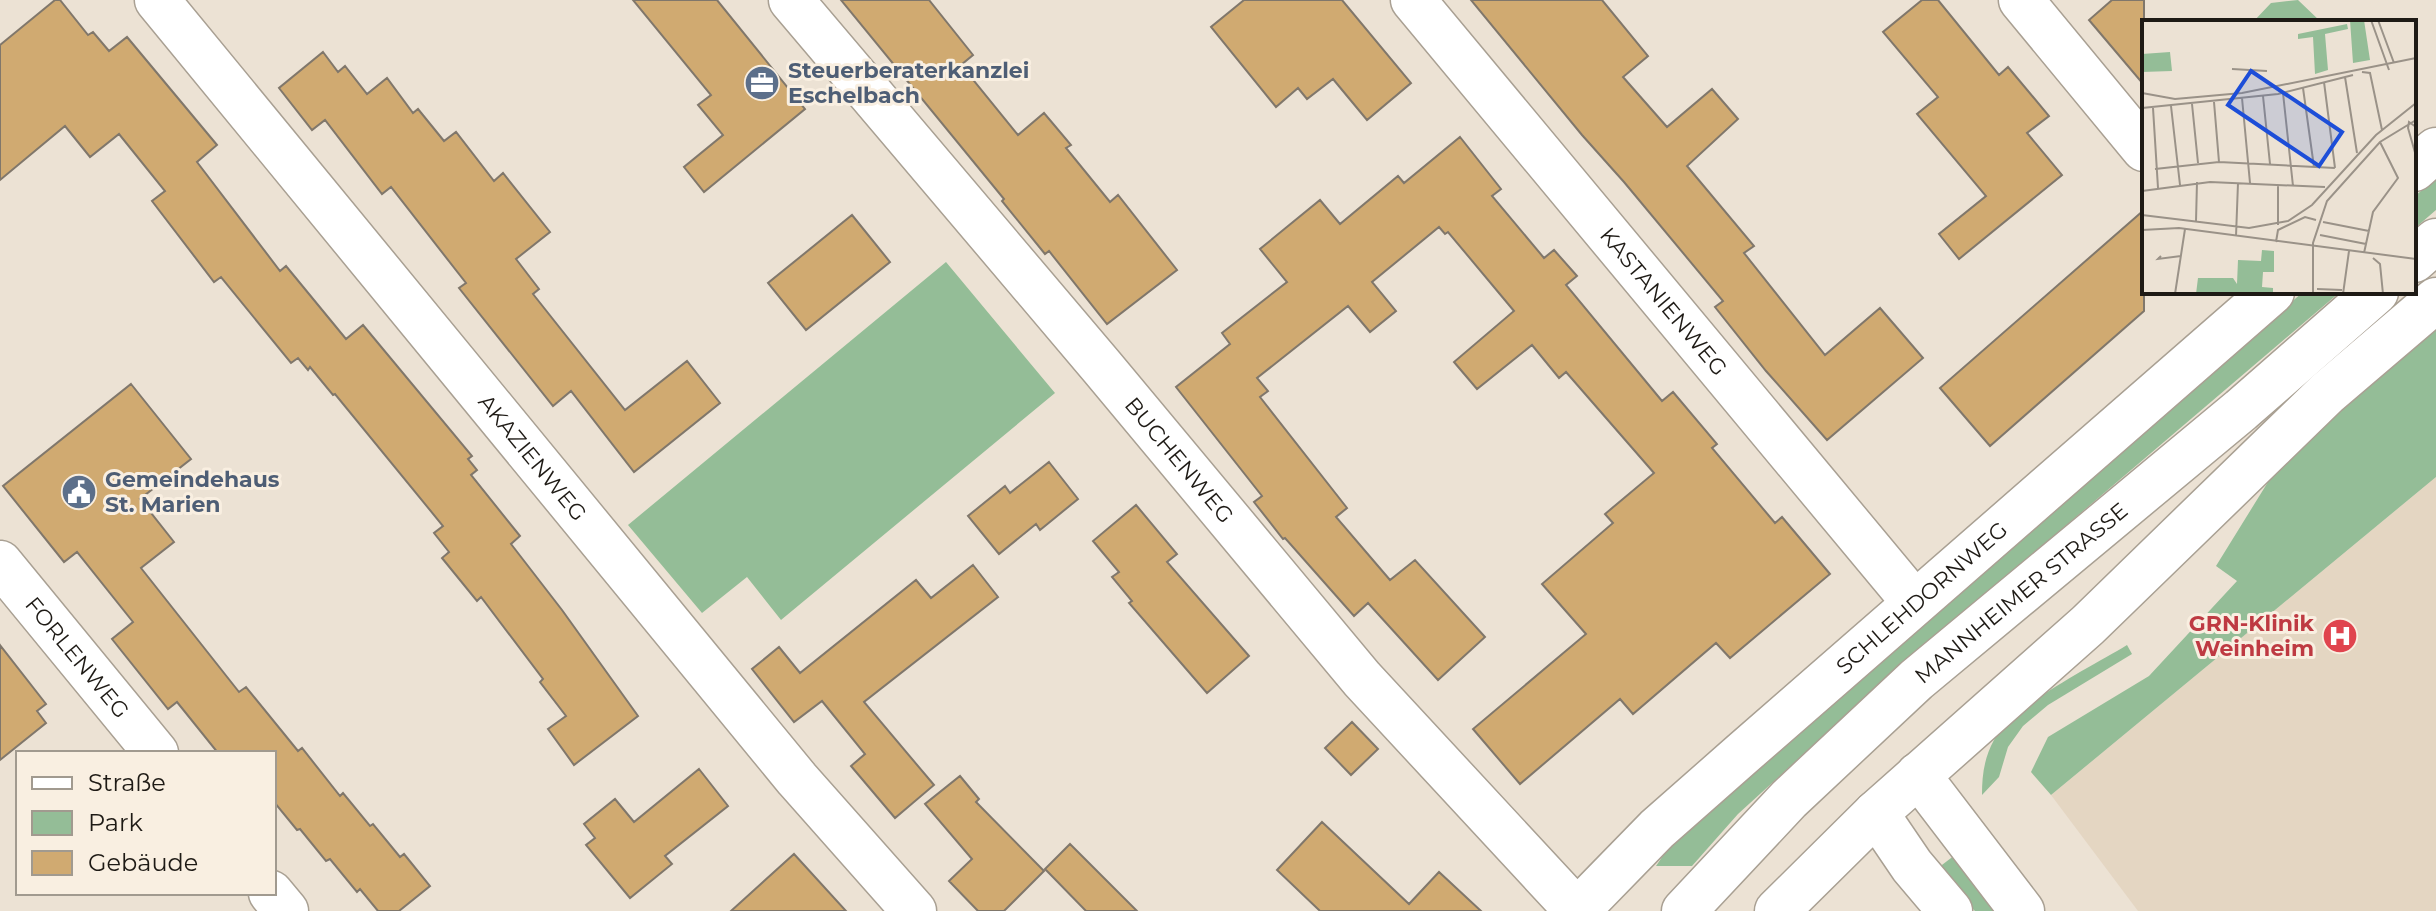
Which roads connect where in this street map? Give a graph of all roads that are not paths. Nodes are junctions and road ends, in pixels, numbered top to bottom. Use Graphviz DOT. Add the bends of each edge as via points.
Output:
graph roads {
  1 [pos="157,0"];
  2 [pos="791,0"];
  3 [pos="1413,0"];
  4 [pos="2021,0"];
  5 [pos="2142,147"];
  6 [pos="2436,150"];
  7 [pos="2416,167"];
  8 [pos="2436,241"];
  9 [pos="2416,258"];
  10 [pos="2266,294"];
  11 [pos="2374,294"];
  12 [pos="2436,300"];
  13 [pos="0,563"];
  14 [pos="1914,602"];
  15 [pos="1852,741"];
  16 [pos="154,751"];
  17 [pos="1918,775"];
  18 [pos="1876,813"];
  19 [pos="273,895"];
  20 [pos="286,911"];
  21 [pos="914,911"];
  22 [pos="1577,911"];
  23 [pos="1684,911"];
  24 [pos="1777,911"];
  25 [pos="1950,911"];
  26 [pos="2022,911"];
  1 -- 21 [label="street, AKAZIENWEG" via="788,768"];
  2 -- 22 [label="street, BUCHENWEG" via="1362,679"];
  3 -- 14 [label="street, KASTANIENWEG"];
  4 -- 5 [label="street"];
  6 -- 7 [label="street"];
  8 -- 9 [label="street"];
  10 -- 14 [label="street, SCHLEHDORNWEG"];
  11 -- 15 [label="street, MANNHEIMER STRASSE" via="1916,680"];
  12 -- 17 [label="street" via="2327,393 2088,625"];
  13 -- 16 [label="street, FORLENWEG"];
  14 -- 22 [label="street, SCHLEHDORNWEG" via="1657,829"];
  15 -- 17 [label="street"];
  15 -- 18 [label="street"];
  15 -- 23 [label="street, MANNHEIMER STRASSE" via="1789,799"];
  17 -- 18 [label="street"];
  17 -- 26 [label="street"];
  18 -- 24 [label="street"];
  18 -- 25 [label="street"];
  19 -- 20 [label="street"];
}
